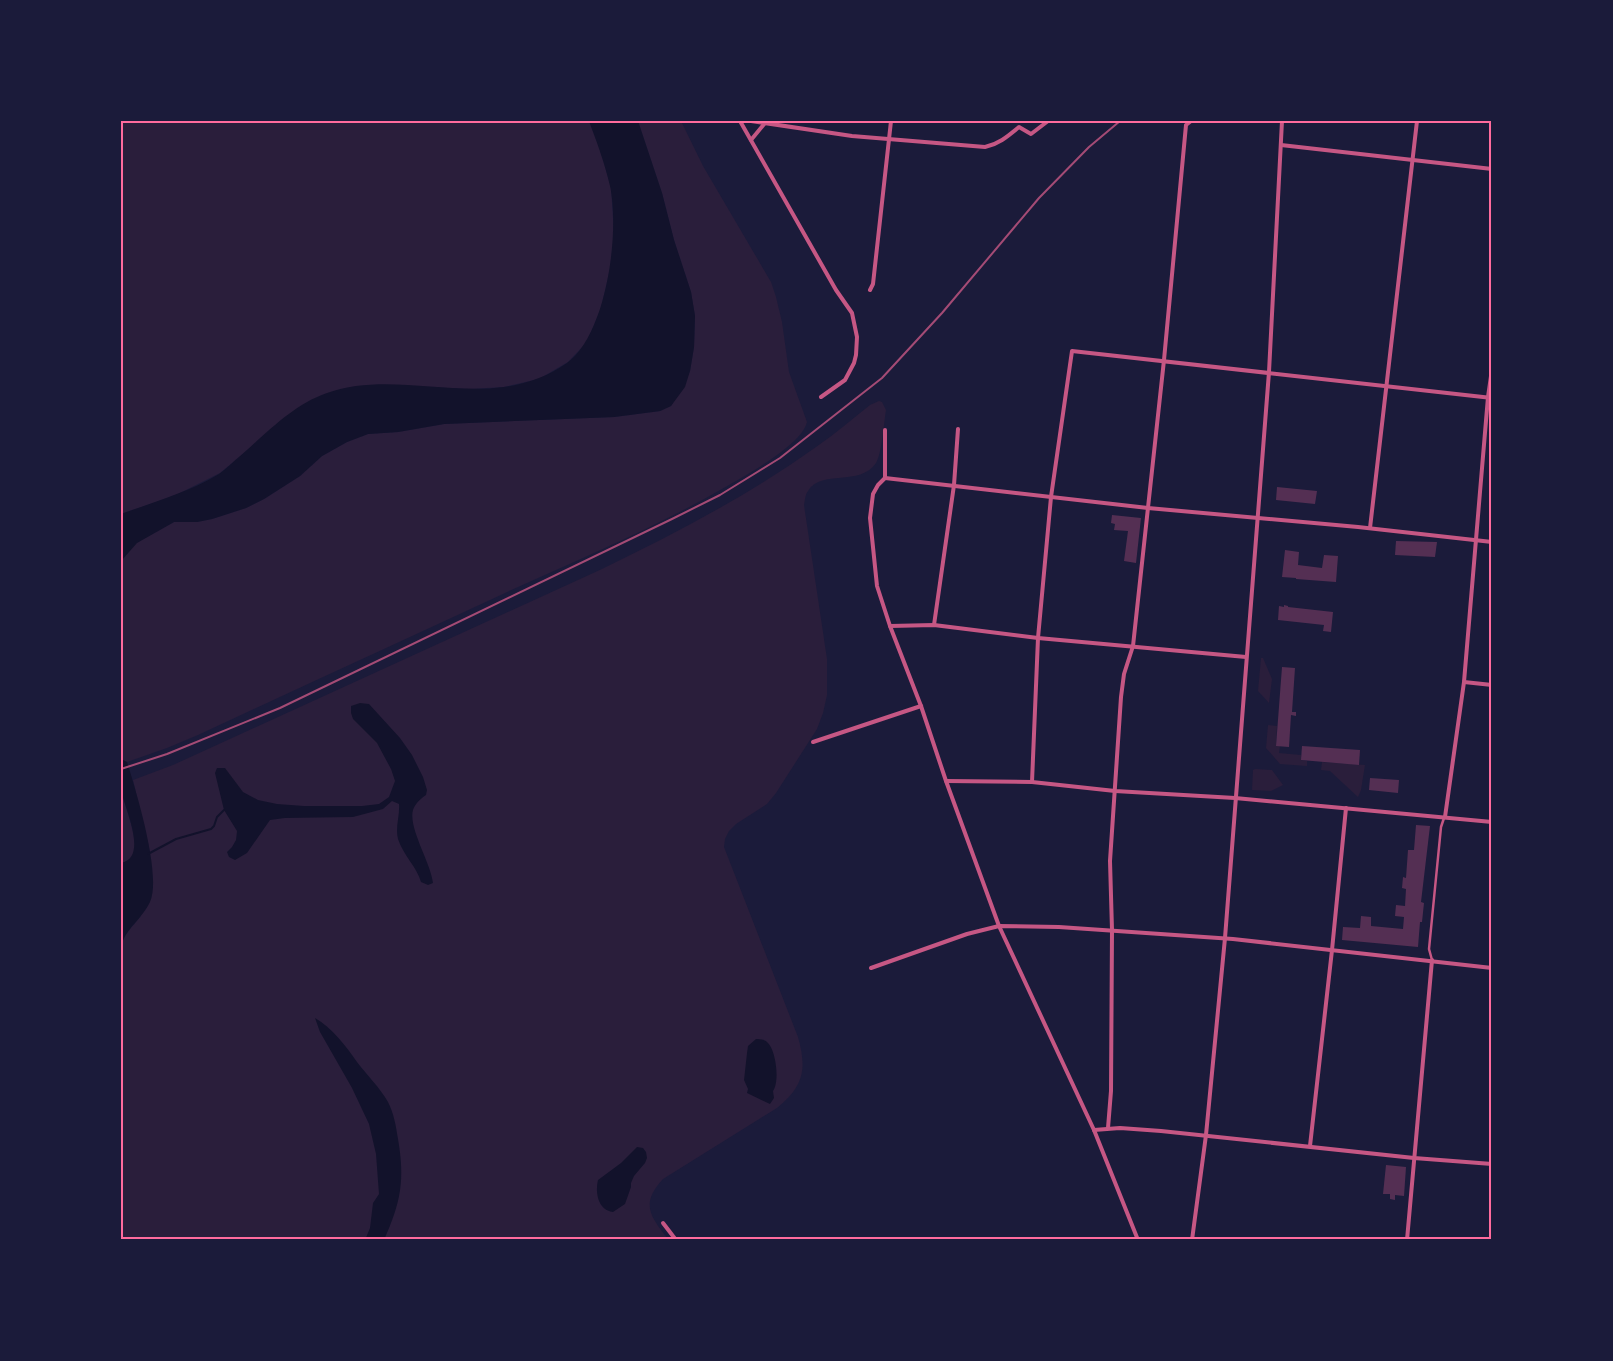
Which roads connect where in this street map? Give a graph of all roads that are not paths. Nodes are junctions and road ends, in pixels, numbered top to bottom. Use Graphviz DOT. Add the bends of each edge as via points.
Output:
graph roads {
  1 [pos="740,121"];
  2 [pos="751,121"];
  3 [pos="891,121"];
  4 [pos="1048,121"];
  5 [pos="1191,121"];
  6 [pos="1282,121"];
  7 [pos="1417,121"];
  8 [pos="765,123"];
  9 [pos="889,139"];
  10 [pos="751,140"];
  11 [pos="1281,145"];
  12 [pos="1412,160"];
  13 [pos="1492,169"];
  14 [pos="870,290"];
  15 [pos="1164,360"];
  16 [pos="1492,369"];
  17 [pos="1270,372"];
  18 [pos="1386,386"];
  19 [pos="821,397"];
  20 [pos="1490,397"];
  21 [pos="958,429"];
  22 [pos="885,430"];
  23 [pos="885,478"];
  24 [pos="954,485"];
  25 [pos="1051,497"];
  26 [pos="1148,508"];
  27 [pos="1258,518"];
  28 [pos="1370,528"];
  29 [pos="1477,540"];
  30 [pos="1492,542"];
  31 [pos="934,625"];
  32 [pos="890,626"];
  33 [pos="1038,638"];
  34 [pos="1133,646"];
  35 [pos="1246,658"];
  36 [pos="1464,682"];
  37 [pos="1492,685"];
  38 [pos="921,706"];
  39 [pos="813,742"];
  40 [pos="946,780"];
  41 [pos="1032,782"];
  42 [pos="1115,791"];
  43 [pos="1235,798"];
  44 [pos="1346,808"];
  45 [pos="1445,818"];
  46 [pos="1492,822"];
  47 [pos="999,926"];
  48 [pos="1112,930"];
  49 [pos="1225,938"];
  50 [pos="1332,950"];
  51 [pos="1432,960"];
  52 [pos="871,968"];
  53 [pos="1492,968"];
  54 [pos="1108,1128"];
  55 [pos="1094,1130"];
  56 [pos="1206,1135"];
  57 [pos="1310,1146"];
  58 [pos="1414,1158"];
  59 [pos="1492,1164"];
  60 [pos="663,1223"];
  61 [pos="676,1240"];
  62 [pos="1138,1240"];
  63 [pos="1192,1240"];
  64 [pos="1407,1240"];
  1 -- 10 [label="street"];
  2 -- 8 [label="street"];
  3 -- 9 [label="street"];
  4 -- 9 [label="street" via="1031,134 1019,127 995,145 985,147"];
  5 -- 15 [label="street" via="1186,125"];
  6 -- 11 [label="street"];
  7 -- 12 [label="street"];
  8 -- 9 [label="street"];
  8 -- 10 [label="street"];
  9 -- 14 [label="street"];
  10 -- 19 [label="street" via="852,313 857,342 854,364 845,380"];
  11 -- 12 [label="street"];
  11 -- 17 [label="street"];
  12 -- 13 [label="street"];
  12 -- 18 [label="street"];
  15 -- 17 [label="street"];
  15 -- 25 [label="street" via="1072,351"];
  15 -- 26 [label="street"];
  16 -- 20 [label="street"];
  17 -- 18 [label="street"];
  17 -- 27 [label="street"];
  18 -- 20 [label="street"];
  18 -- 28 [label="street"];
  20 -- 29 [label="street"];
  21 -- 24 [label="street"];
  22 -- 23 [label="street"];
  23 -- 24 [label="street"];
  23 -- 32 [label="street" via="873,494 870,518 878,586"];
  24 -- 25 [label="street"];
  24 -- 31 [label="street"];
  25 -- 26 [label="street"];
  25 -- 33 [label="street"];
  26 -- 27 [label="street"];
  26 -- 34 [label="street"];
  27 -- 28 [label="street"];
  27 -- 35 [label="street"];
  28 -- 29 [label="street"];
  29 -- 30 [label="street"];
  29 -- 36 [label="street"];
  31 -- 32 [label="street"];
  31 -- 33 [label="street"];
  32 -- 38 [label="street"];
  33 -- 34 [label="street"];
  33 -- 41 [label="street"];
  34 -- 35 [label="street"];
  34 -- 42 [label="street" via="1121,697"];
  35 -- 43 [label="street"];
  36 -- 37 [label="street"];
  36 -- 45 [label="street"];
  38 -- 39 [label="street"];
  38 -- 40 [label="street"];
  40 -- 41 [label="street"];
  40 -- 47 [label="street"];
  41 -- 42 [label="street"];
  42 -- 43 [label="street"];
  42 -- 48 [label="street" via="1110,860"];
  43 -- 44 [label="street"];
  43 -- 49 [label="street"];
  44 -- 45 [label="street"];
  44 -- 50 [label="street"];
  45 -- 46 [label="street"];
  45 -- 51 [label="street" via="1441,827 1429,948"];
  47 -- 48 [label="street"];
  47 -- 52 [label="street"];
  47 -- 55 [label="street"];
  48 -- 49 [label="street"];
  48 -- 54 [label="street"];
  49 -- 50 [label="street"];
  49 -- 56 [label="street"];
  50 -- 51 [label="street"];
  50 -- 57 [label="street"];
  51 -- 53 [label="street"];
  51 -- 58 [label="street"];
  54 -- 55 [label="street"];
  54 -- 56 [label="street"];
  55 -- 62 [label="street"];
  56 -- 57 [label="street"];
  56 -- 63 [label="street"];
  57 -- 58 [label="street"];
  58 -- 59 [label="street"];
  58 -- 64 [label="street"];
  60 -- 61 [label="street"];
}
